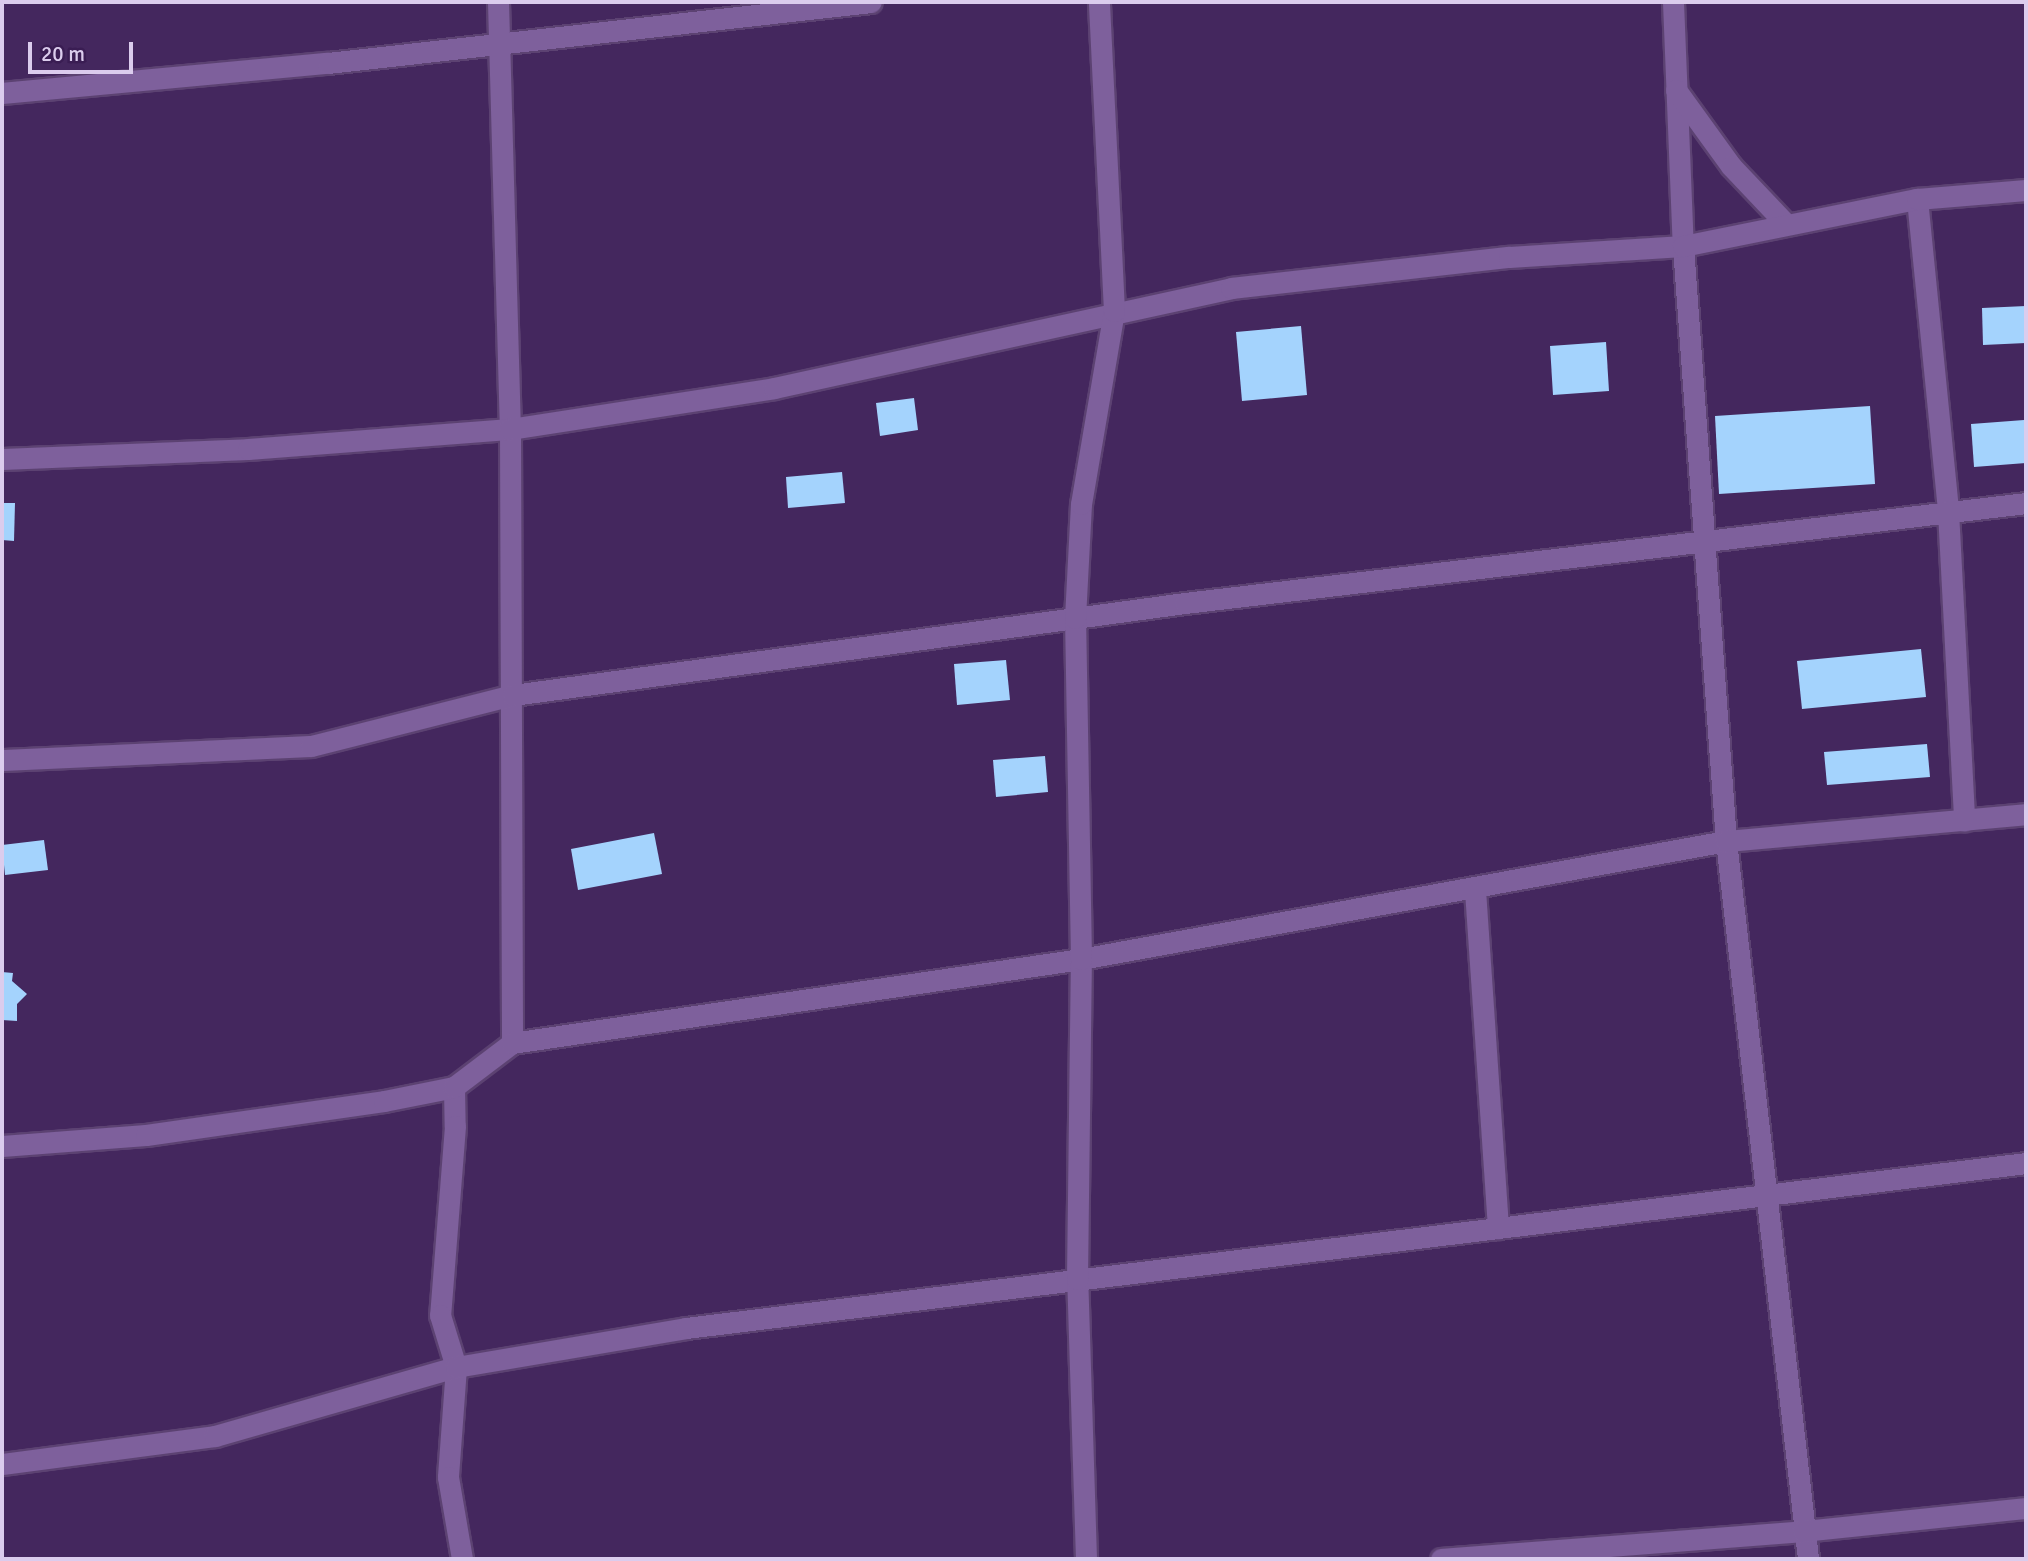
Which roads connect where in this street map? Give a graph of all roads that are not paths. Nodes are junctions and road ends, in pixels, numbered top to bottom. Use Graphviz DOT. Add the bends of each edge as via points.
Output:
graph roads {
  1 [pos="498,2"];
  2 [pos="871,2"];
  3 [pos="1098,2"];
  4 [pos="1673,2"];
  5 [pos="497,43"];
  6 [pos="1676,90"];
  7 [pos="2,93"];
  8 [pos="2026,190"];
  9 [pos="1917,199"];
  10 [pos="1785,223"];
  11 [pos="1683,246"];
  12 [pos="1114,311"];
  13 [pos="510,429"];
  14 [pos="2,459"];
  15 [pos="2026,503"];
  16 [pos="1948,511"];
  17 [pos="1707,541"];
  18 [pos="1074,618"];
  19 [pos="513,695"];
  20 [pos="2,760"];
  21 [pos="2026,814"];
  22 [pos="1964,821"];
  23 [pos="1726,841"];
  24 [pos="1475,890"];
  25 [pos="1081,960"];
  26 [pos="512,1044"];
  27 [pos="454,1087"];
  28 [pos="2,1146"];
  29 [pos="2026,1163"];
  30 [pos="1763,1193"];
  31 [pos="1498,1228"];
  32 [pos="1077,1279"];
  33 [pos="456,1367"];
  34 [pos="2,1464"];
  35 [pos="2026,1508"];
  36 [pos="1803,1531"];
  37 [pos="462,1559"];
  38 [pos="1086,1559"];
  39 [pos="1441,1559"];
  40 [pos="1808,1559"];
  1 -- 5 [label="street"];
  2 -- 5 [label="street"];
  3 -- 12 [label="street"];
  4 -- 6 [label="street"];
  5 -- 7 [label="street"];
  5 -- 13 [label="street"];
  6 -- 10 [label="street" via="1731,166"];
  6 -- 11 [label="street"];
  8 -- 9 [label="street"];
  9 -- 10 [label="street"];
  9 -- 16 [label="street"];
  10 -- 11 [label="street"];
  11 -- 12 [label="street" via="1509,257 1231,288"];
  11 -- 17 [label="street"];
  12 -- 13 [label="street" via="774,388"];
  12 -- 18 [label="street" via="1081,504"];
  13 -- 14 [label="street" via="248,449"];
  13 -- 19 [label="street"];
  15 -- 16 [label="street"];
  16 -- 17 [label="street"];
  16 -- 22 [label="street"];
  17 -- 18 [label="street"];
  17 -- 23 [label="street"];
  18 -- 19 [label="street" via="803,659"];
  18 -- 25 [label="street"];
  19 -- 20 [label="street" via="311,746"];
  19 -- 26 [label="street"];
  21 -- 22 [label="street"];
  22 -- 23 [label="street"];
  23 -- 24 [label="street"];
  23 -- 30 [label="street"];
  24 -- 25 [label="street"];
  24 -- 31 [label="street"];
  25 -- 26 [label="street"];
  25 -- 32 [label="street"];
  26 -- 27 [label="street"];
  27 -- 28 [label="street" via="146,1135"];
  27 -- 33 [label="street" via="440,1315"];
  29 -- 30 [label="street"];
  30 -- 31 [label="street"];
  30 -- 36 [label="street"];
  31 -- 32 [label="street"];
  32 -- 33 [label="street" via="686,1328"];
  32 -- 38 [label="street"];
  33 -- 34 [label="street" via="215,1436"];
  33 -- 37 [label="street" via="448,1476"];
  35 -- 36 [label="street"];
  36 -- 39 [label="street"];
  36 -- 40 [label="street"];
}
